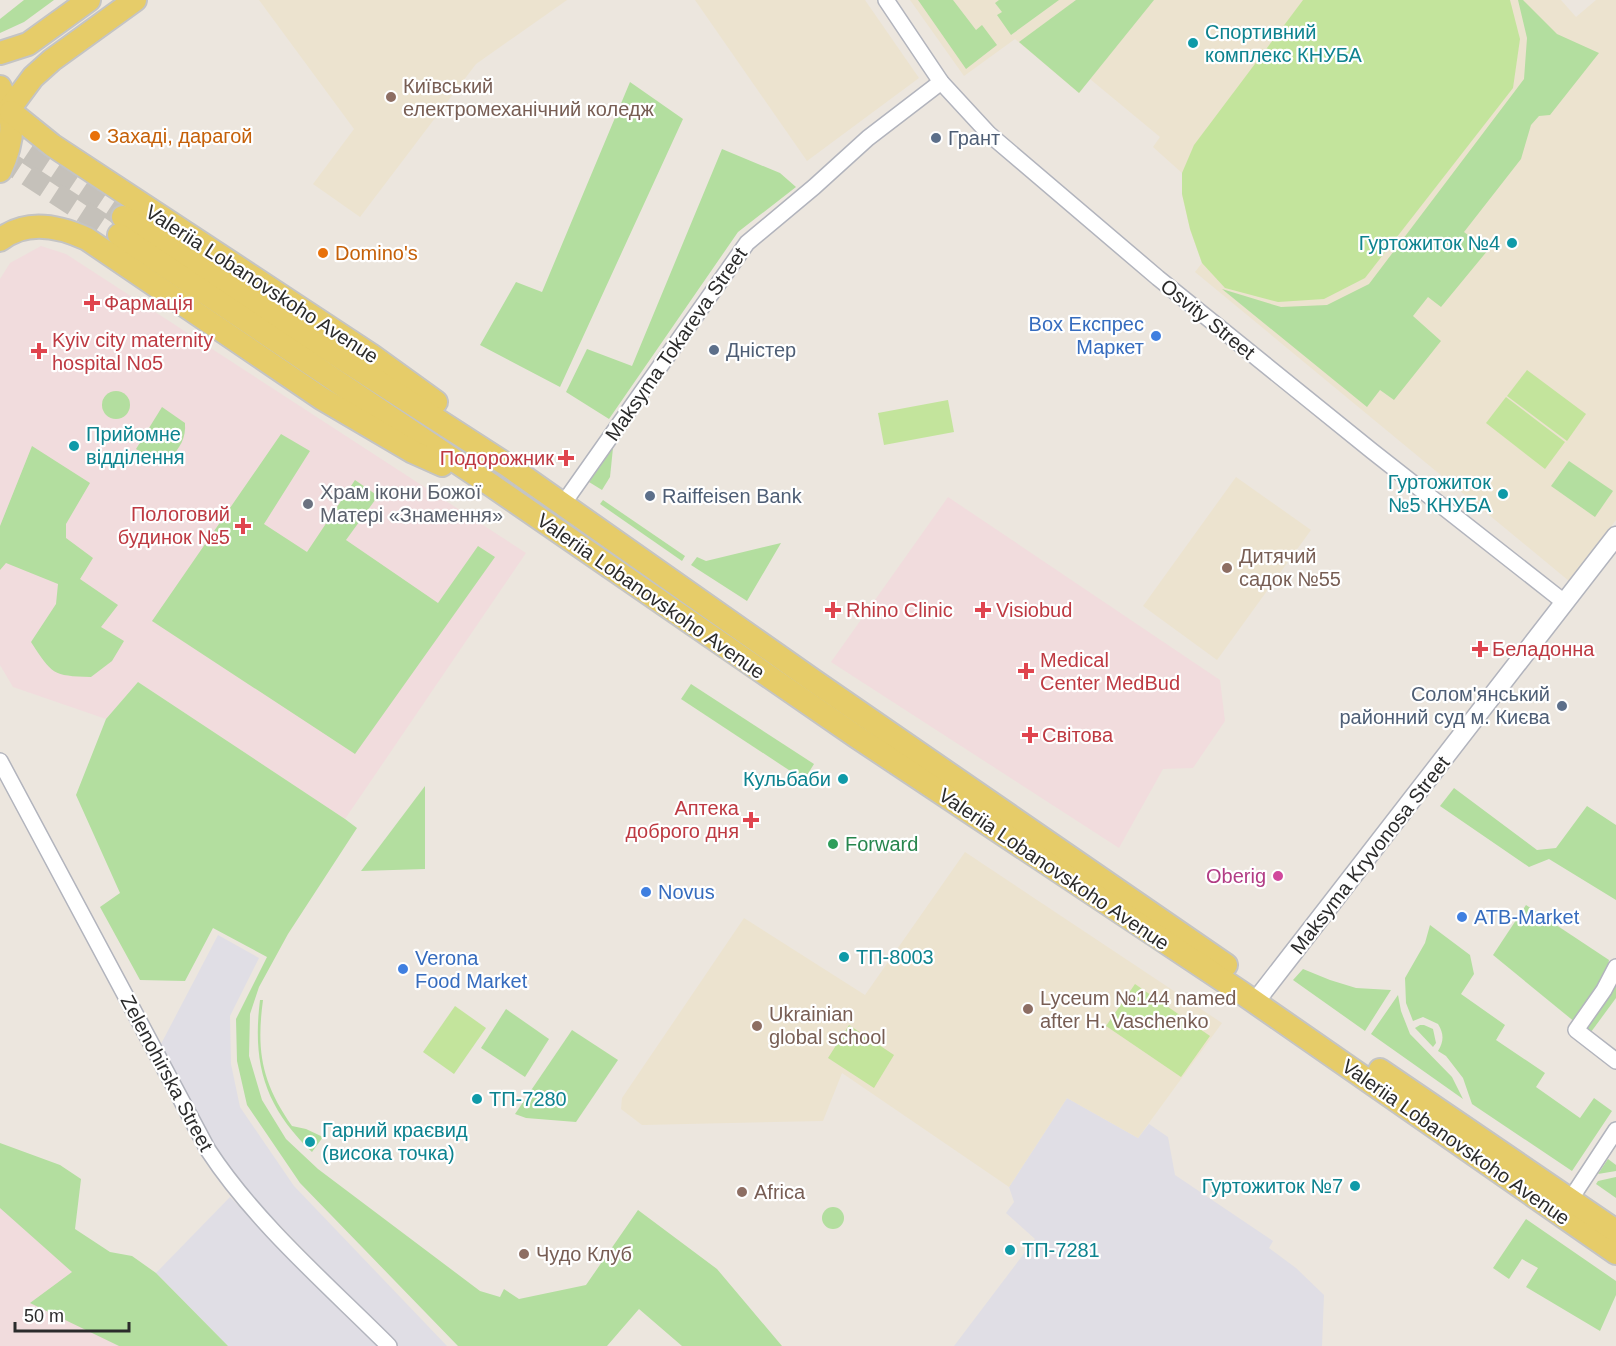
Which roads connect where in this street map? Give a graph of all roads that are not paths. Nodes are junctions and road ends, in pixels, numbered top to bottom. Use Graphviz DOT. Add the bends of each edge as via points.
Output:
graph roads {
  1 [pos="89,0"];
  2 [pos="135,0"];
  3 [pos="886,0"];
  4 [pos="0,53"];
  5 [pos="941,82"];
  6 [pos="0,87"];
  7 [pos="10,110"];
  8 [pos="0,171"];
  9 [pos="0,240"];
  10 [pos="507,465"];
  11 [pos="491,485"];
  12 [pos="563,504"];
  13 [pos="1616,536"];
  14 [pos="1564,602"];
  15 [pos="0,761"];
  16 [pos="1616,967"];
  17 [pos="1259,997"];
  18 [pos="1616,1061"];
  19 [pos="1616,1130"];
  20 [pos="1570,1200"];
  21 [pos="1616,1231"];
  22 [pos="1616,1253"];
  23 [pos="389,1346"];
  1 -- 4 [label="main road" via="28,44"];
  2 -- 7 [label="main road" via="52,60 33,77"];
  3 -- 5 [label="street, Osvity Street"];
  5 -- 12 [label="street, Maksyma Tokareva Street" via="868,138 747,243"];
  5 -- 14 [label="street, Osvity Street" via="989,134 1158,278"];
  6 -- 7 [label="main road"];
  7 -- 8 [label="main road" via="9,151"];
  7 -- 10 [label="main road, Valeriia Lobanovskoho Avenue" via="52,145 371,355 444,408"];
  9 -- 11 [label="main road, Valeriia Lobanovskoho Avenue" via="21,228 67,229 321,398 413,452"];
  10 -- 11 [label="main road, Valeriia Lobanovskoho Avenue" via="121,226"];
  10 -- 12 [label="main road, Valeriia Lobanovskoho Avenue"];
  11 -- 17 [label="main road, Valeriia Lobanovskoho Avenue" via="857,737"];
  12 -- 17 [label="main road, Valeriia Lobanovskoho Avenue"];
  13 -- 14 [label="street, Maksyma Kryvonosa Street"];
  14 -- 17 [label="street, Maksyma Kryvonosa Street"];
  15 -- 23 [label="street, Zelenohirska Street" via="226,1178"];
  16 -- 18 [label="street" via="1576,1030"];
  17 -- 20 [label="main road, Valeriia Lobanovskoho Avenue"];
  17 -- 22 [label="main road, Valeriia Lobanovskoho Avenue"];
  19 -- 20 [label="street"];
  20 -- 21 [label="main road, Valeriia Lobanovskoho Avenue"];
}
